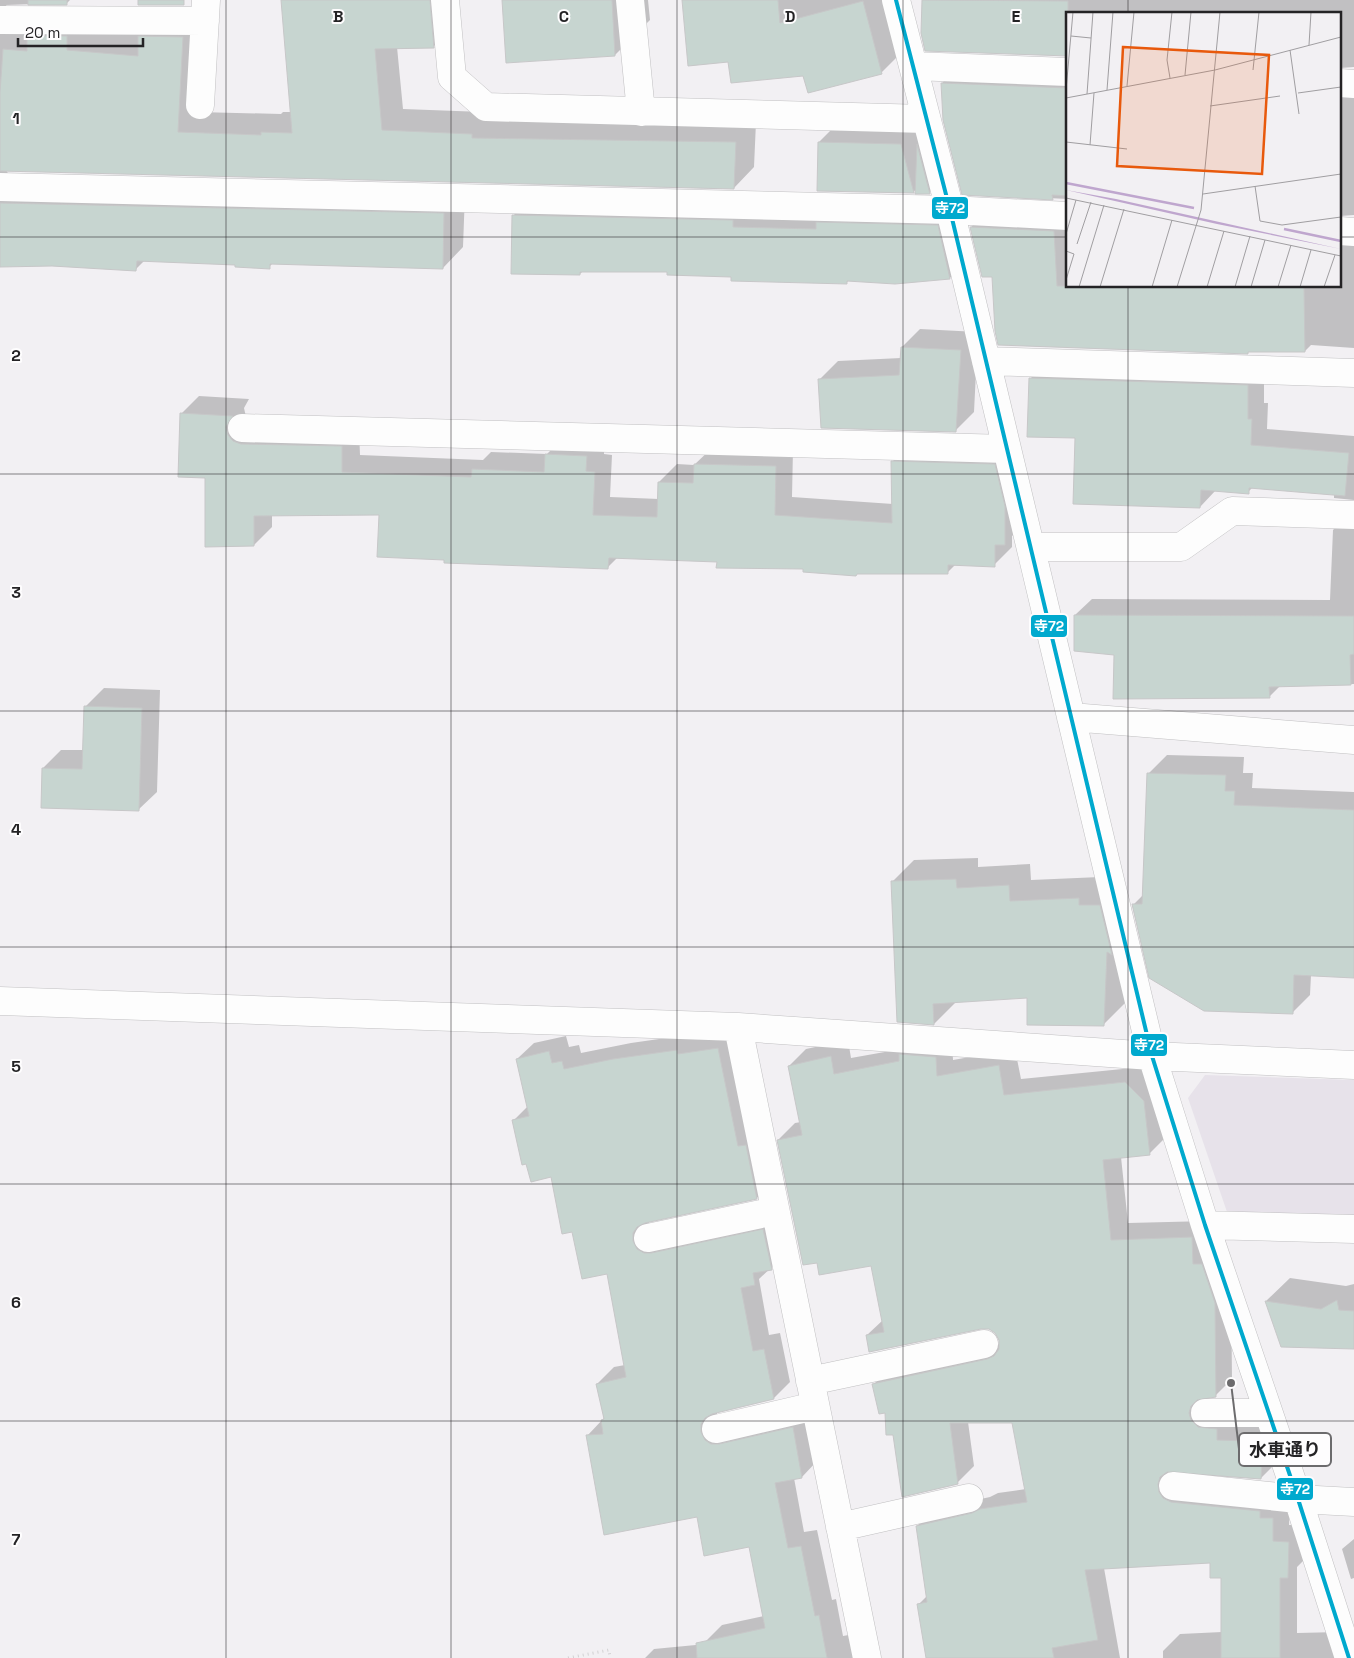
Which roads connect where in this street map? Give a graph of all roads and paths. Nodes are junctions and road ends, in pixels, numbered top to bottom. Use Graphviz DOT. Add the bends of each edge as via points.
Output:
graph roads {
  1 [pos="445,0"];
  2 [pos="630,0"];
  3 [pos="896,0"];
  4 [pos="82,10"];
  5 [pos="206,10"];
  6 [pos="0,20"];
  7 [pos="913,66"];
  8 [pos="1066,72"];
  9 [pos="200,105"];
  10 [pos="641,112"];
  11 [pos="926,119"];
  12 [pos="0,187"];
  13 [pos="950,210"];
  14 [pos="1066,216"];
  15 [pos="986,361"];
  16 [pos="1354,373"];
  17 [pos="242,428"];
  18 [pos="1007,449"];
  19 [pos="1354,515"];
  20 [pos="1031,547"];
  21 [pos="1072,716"];
  22 [pos="1354,740"];
  23 [pos="0,1001"];
  24 [pos="738,1027"];
  25 [pos="1152,1056"];
  26 [pos="1354,1065"];
  27 [pos="775,1211"];
  28 [pos="1205,1225"];
  29 [pos="1354,1229"];
  30 [pos="648,1238"];
  31 [pos="984,1344"];
  32 [pos="812,1393"];
  33 [pos="1205,1413"];
  34 [pos="1268,1413"];
  35 [pos="716,1429"];
  36 [pos="1173,1486"];
  37 [pos="969,1498"];
  38 [pos="1298,1499"];
  39 [pos="1354,1502"];
  40 [pos="840,1527"];
  41 [pos="568,1658"];
  42 [pos="610,1658"];
  43 [pos="867,1658"];
  44 [pos="1348,1658"];
  1 -- 10 [label="street" via="452,78 486,107"];
  2 -- 10 [label="street"];
  3 -- 7 [label="street"];
  4 -- 5 [label="street"];
  4 -- 6 [label="street"];
  5 -- 9 [label="street"];
  7 -- 8 [label="street"];
  7 -- 11 [label="street"];
  10 -- 11 [label="street"];
  11 -- 13 [label="street"];
  12 -- 13 [label="street"];
  13 -- 14 [label="street"];
  13 -- 15 [label="street"];
  15 -- 16 [label="street"];
  15 -- 18 [label="street"];
  17 -- 18 [label="street"];
  18 -- 20 [label="street"];
  19 -- 20 [label="street" via="1232,511 1181,547"];
  20 -- 21 [label="street"];
  21 -- 22 [label="street"];
  21 -- 25 [label="street"];
  23 -- 24 [label="street"];
  24 -- 25 [label="street"];
  24 -- 27 [label="street"];
  25 -- 26 [label="street"];
  25 -- 28 [label="street"];
  27 -- 30 [label="street"];
  27 -- 32 [label="street"];
  28 -- 29 [label="street"];
  28 -- 34 [label="street"];
  31 -- 32 [label="street"];
  32 -- 35 [label="street"];
  32 -- 40 [label="street"];
  33 -- 34 [label="street"];
  34 -- 38 [label="street"];
  36 -- 38 [label="street"];
  37 -- 40 [label="street"];
  38 -- 39 [label="street"];
  38 -- 44 [label="street"];
  40 -- 43 [label="street"];
  41 -- 42 [label="path" via="609,1650"];
}
